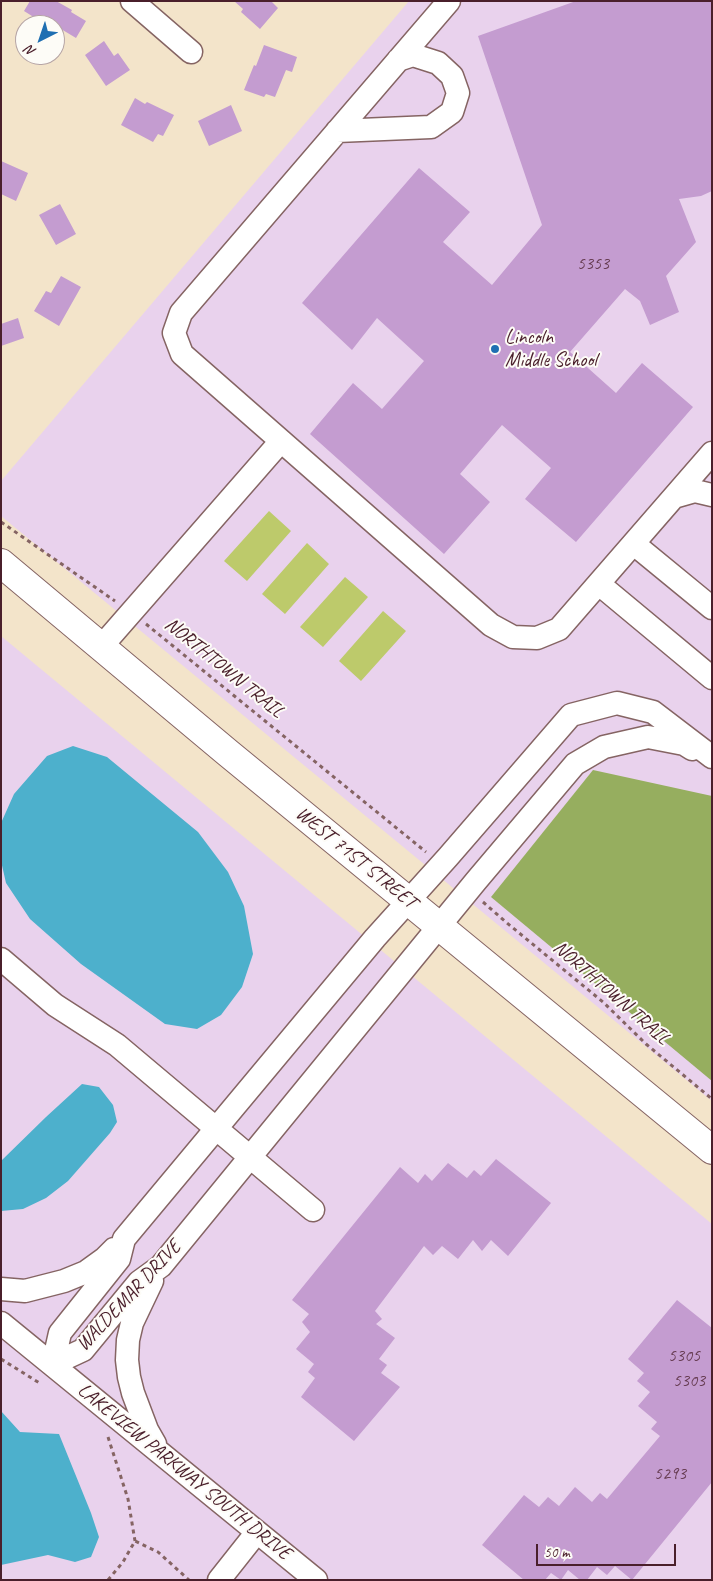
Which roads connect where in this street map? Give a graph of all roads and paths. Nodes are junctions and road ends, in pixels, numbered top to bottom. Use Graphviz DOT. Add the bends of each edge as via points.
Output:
graph roads {
  1 [pos="132,1"];
  2 [pos="449,1"];
  3 [pos="425,29"];
  4 [pos="191,52"];
  5 [pos="398,60"];
  6 [pos="438,63"];
  7 [pos="337,131"];
  8 [pos="281,441"];
  9 [pos="712,453"];
  10 [pos="712,495"];
  11 [pos="674,497"];
  12 [pos="1,522"];
  13 [pos="634,544"];
  14 [pos="1,563"];
  15 [pos="599,584"];
  16 [pos="712,608"];
  17 [pos="131,612"];
  18 [pos="100,647"];
  19 [pos="712,678"];
  20 [pos="712,759"];
  21 [pos="422,847"];
  22 [pos="409,901"];
  23 [pos="490,908"];
  24 [pos="439,926"];
  25 [pos="1,959"];
  26 [pos="712,1099"];
  27 [pos="216,1130"];
  28 [pos="712,1150"];
  29 [pos="249,1158"];
  30 [pos="313,1210"];
  31 [pos="124,1239"];
  32 [pos="161,1266"];
  33 [pos="1,1289"];
  34 [pos="1,1322"];
  35 [pos="1,1360"];
  36 [pos="52,1364"];
  37 [pos="42,1385"];
  38 [pos="108,1437"];
  39 [pos="161,1453"];
  40 [pos="257,1532"];
  41 [pos="135,1541"];
  42 [pos="108,1580"];
  43 [pos="189,1580"];
  44 [pos="219,1580"];
  45 [pos="316,1580"];
  1 -- 4 [label="street"];
  2 -- 3 [label="street"];
  3 -- 5 [label="street"];
  3 -- 6 [label="street" via="426,47"];
  5 -- 6 [label="street" via="413,55"];
  5 -- 7 [label="street"];
  6 -- 7 [label="street" via="452,76 458,93 452,112 431,127"];
  7 -- 8 [label="street" via="181,313 174,333 182,354"];
  8 -- 15 [label="street" via="491,625 513,637 537,638 559,629"];
  8 -- 17 [label="street"];
  9 -- 11 [label="street"];
  10 -- 11 [label="street" via="695,491"];
  11 -- 13 [label="street"];
  12 -- 17 [label="path, NORTHTOWN TRAIL"];
  13 -- 15 [label="street"];
  13 -- 16 [label="street"];
  14 -- 18 [label="main road, WEST 71ST STREET"];
  15 -- 19 [label="street"];
  17 -- 18 [label="street"];
  17 -- 21 [label="path, NORTHTOWN TRAIL"];
  18 -- 22 [label="main road, WEST 71ST STREET"];
  20 -- 22 [label="street, WALDEMAR DRIVE" via="653,712 617,703 571,716"];
  20 -- 24 [label="street, WALDEMAR DRIVE" via="684,744 648,737 604,747 575,764"];
  22 -- 24 [label="main road, WEST 71ST STREET"];
  22 -- 27 [label="street, WALDEMAR DRIVE"];
  23 -- 26 [label="path, NORTHTOWN TRAIL"];
  24 -- 28 [label="main road, WEST 71ST STREET"];
  24 -- 29 [label="street, WALDEMAR DRIVE"];
  25 -- 27 [label="street" via="55,1005 117,1045"];
  27 -- 29 [label="street"];
  27 -- 31 [label="street, WALDEMAR DRIVE"];
  29 -- 30 [label="street"];
  29 -- 32 [label="street, WALDEMAR DRIVE"];
  31 -- 33 [label="street" via="104,1259 79,1275 26,1291"];
  31 -- 36 [label="street, WALDEMAR DRIVE" via="119,1259 60,1333"];
  32 -- 36 [label="street, WALDEMAR DRIVE" via="139,1282 83,1350"];
  32 -- 39 [label="street" via="132,1323 127,1360 147,1430"];
  34 -- 36 [label="street, LAKEVIEW PARKWAY SOUTH DRIVE"];
  35 -- 37 [label="path"];
  36 -- 39 [label="street, LAKEVIEW PARKWAY SOUTH DRIVE"];
  38 -- 41 [label="path" via="128,1499"];
  39 -- 40 [label="street, LAKEVIEW PARKWAY SOUTH DRIVE"];
  40 -- 44 [label="street"];
  40 -- 45 [label="street, LAKEVIEW PARKWAY SOUTH DRIVE"];
  41 -- 42 [label="path"];
  41 -- 43 [label="path" via="158,1552"];
}
